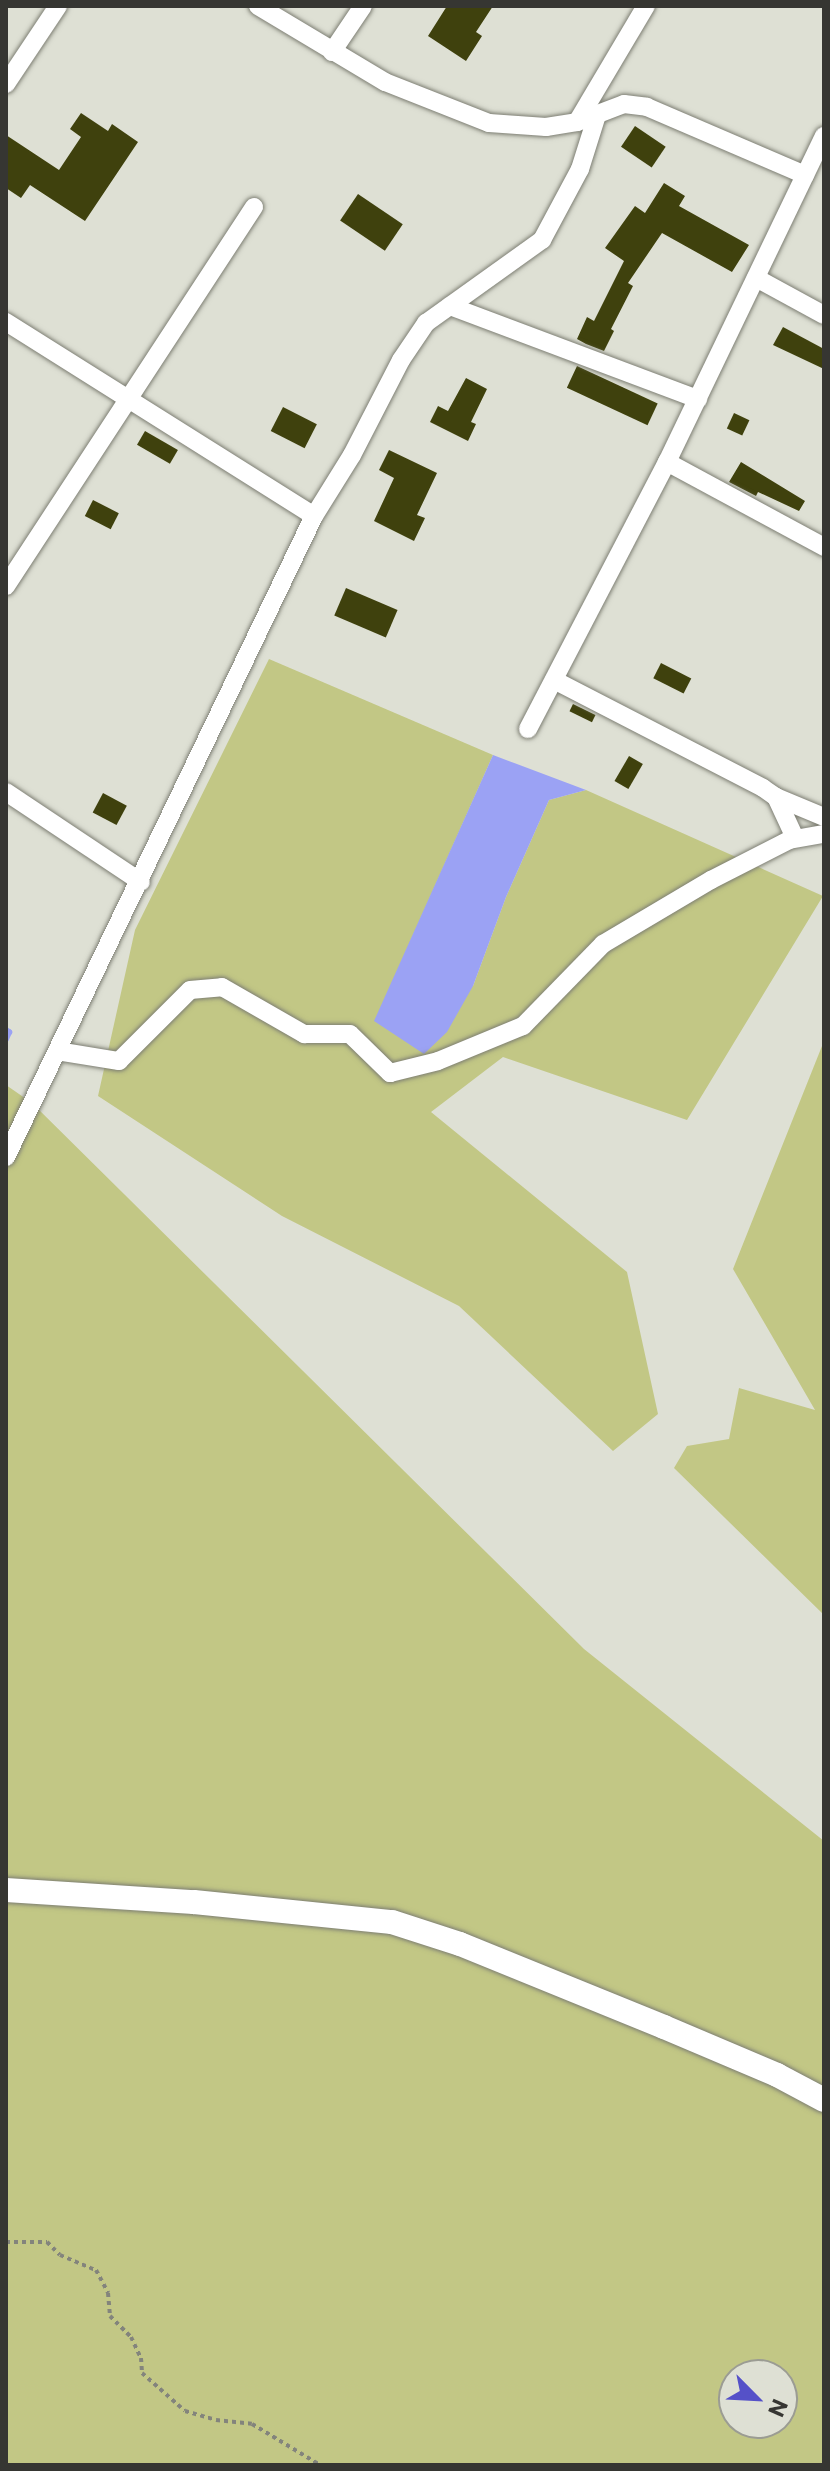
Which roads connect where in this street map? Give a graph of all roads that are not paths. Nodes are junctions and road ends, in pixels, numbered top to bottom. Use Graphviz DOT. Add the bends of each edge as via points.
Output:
graph roads {
  1 [pos="58,6"];
  2 [pos="258,6"];
  3 [pos="363,6"];
  4 [pos="646,6"];
  5 [pos="332,52"];
  6 [pos="6,84"];
  7 [pos="597,115"];
  8 [pos="577,122"];
  9 [pos="824,136"];
  10 [pos="805,175"];
  11 [pos="254,207"];
  12 [pos="756,278"];
  13 [pos="450,306"];
  14 [pos="824,315"];
  15 [pos="6,322"];
  16 [pos="698,399"];
  17 [pos="129,400"];
  18 [pos="667,462"];
  19 [pos="314,516"];
  20 [pos="824,547"];
  21 [pos="6,586"];
  22 [pos="554,680"];
  23 [pos="528,729"];
  24 [pos="6,792"];
  25 [pos="776,797"];
  26 [pos="824,817"];
  27 [pos="824,834"];
  28 [pos="795,838"];
  29 [pos="141,882"];
  30 [pos="57,1051"];
  31 [pos="6,1157"];
  32 [pos="6,1890"];
  33 [pos="824,2100"];
  1 -- 6 [label="street"];
  2 -- 5 [label="street"];
  3 -- 5 [label="street"];
  4 -- 8 [label="street"];
  5 -- 8 [label="street" via="399,88 489,123 546,127"];
  7 -- 8 [label="street"];
  7 -- 10 [label="street" via="624,104 647,107"];
  7 -- 13 [label="street" via="580,169 542,240"];
  9 -- 10 [label="street"];
  10 -- 12 [label="street"];
  11 -- 17 [label="street"];
  12 -- 14 [label="street"];
  12 -- 16 [label="street"];
  13 -- 16 [label="street"];
  13 -- 19 [label="street" via="426,323 401,360"];
  15 -- 17 [label="street"];
  16 -- 18 [label="street"];
  17 -- 19 [label="street"];
  17 -- 21 [label="street"];
  18 -- 20 [label="street"];
  18 -- 22 [label="street"];
  19 -- 29 [label="street"];
  22 -- 23 [label="street"];
  22 -- 25 [label="street"];
  24 -- 29 [label="street"];
  25 -- 26 [label="street"];
  25 -- 28 [label="street"];
  27 -- 28 [label="street"];
  28 -- 30 [label="street" via="603,944 523,1026 438,1061 390,1073 350,1034 304,1034 222,987 190,990 119,1061"];
  29 -- 30 [label="street"];
  30 -- 31 [label="street"];
  32 -- 33 [label="main road" via="392,1922 664,2027"];
}
